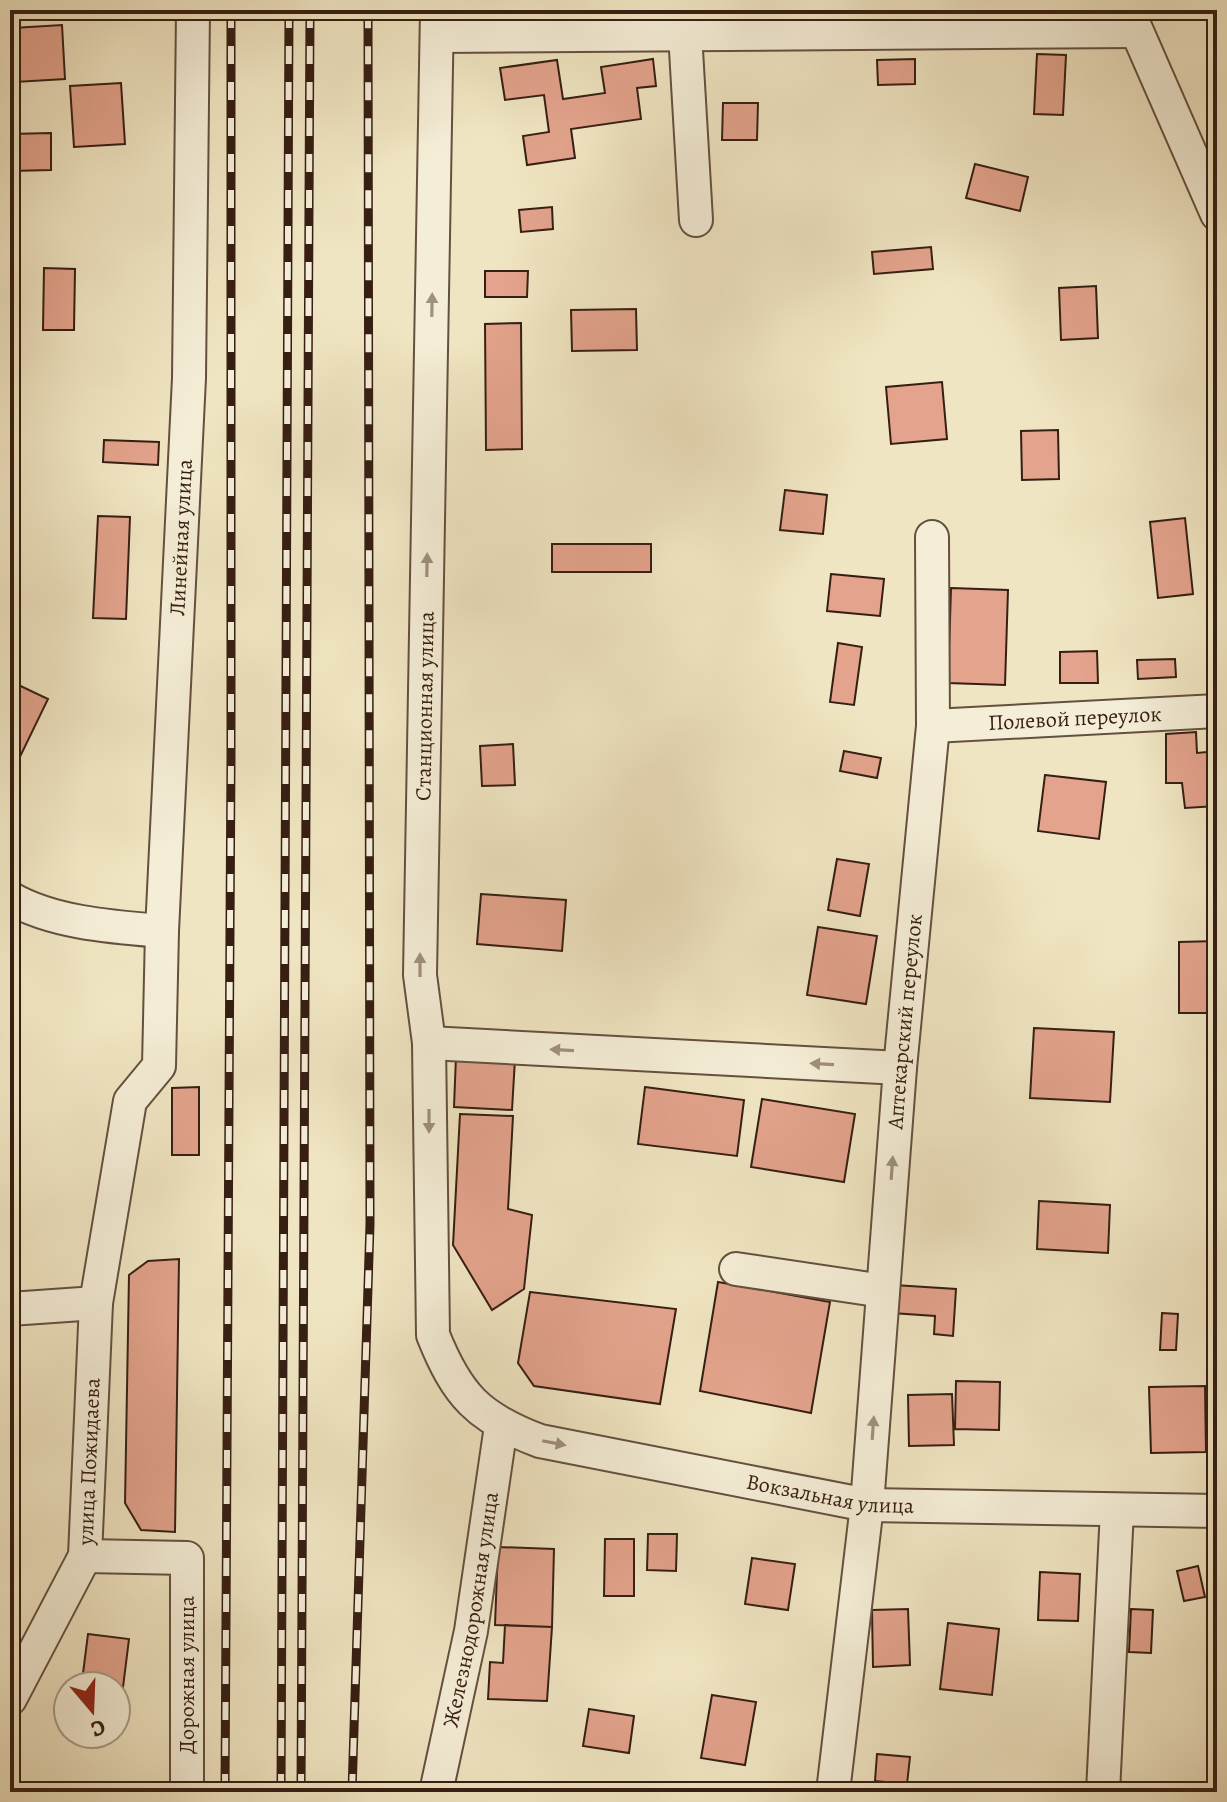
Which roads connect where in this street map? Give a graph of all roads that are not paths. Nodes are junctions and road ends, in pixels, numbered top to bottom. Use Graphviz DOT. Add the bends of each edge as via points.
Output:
graph roads {
  1 [pos="193,10"];
  2 [pos="1132,20"];
  3 [pos="833,21"];
  4 [pos="437,23"];
  5 [pos="685,33"];
  6 [pos="1217,214"];
  7 [pos="696,220"];
  8 [pos="932,537"];
  9 [pos="1217,711"];
  10 [pos="933,726"];
  11 [pos="10,898"];
  12 [pos="162,931"];
  13 [pos="429,1043"];
  14 [pos="159,1066"];
  15 [pos="900,1068"];
  16 [pos="736,1269"];
  17 [pos="883,1291"];
  18 [pos="96,1303"];
  19 [pos="10,1309"];
  20 [pos="464,1393"];
  21 [pos="501,1426"];
  22 [pos="867,1505"];
  23 [pos="1117,1510"];
  24 [pos="1217,1511"];
  25 [pos="85,1556"];
  26 [pos="10,1699"];
  27 [pos="187,1792"];
  28 [pos="436,1792"];
  29 [pos="833,1792"];
  30 [pos="1103,1792"];
  1 -- 12 [label="street, Линейная улица" via="189,378"];
  2 -- 3 [label="street"];
  2 -- 6 [label="street"];
  3 -- 5 [label="street"];
  4 -- 5 [label="street"];
  13 -- 4 [label="street, Станционная улица, one-way" via="420,975"];
  5 -- 7 [label="street"];
  8 -- 10 [label="street, Аптекарский переулок"];
  9 -- 10 [label="street, Полевой переулок"];
  10 -- 15 [label="street, Аптекарский переулок"];
  11 -- 12 [label="street" via="110,927"];
  12 -- 14 [label="street, Линейная улица"];
  15 -- 13 [label="street, one-way"];
  13 -- 20 [label="street, Станционная улица, one-way" via="433,1335 448,1372"];
  14 -- 18 [label="street, улица Пожидаева" via="130,1101"];
  17 -- 15 [label="street, Аптекарский переулок, one-way"];
  16 -- 17 [label="street"];
  22 -- 17 [label="street, Аптекарский переулок, one-way"];
  18 -- 19 [label="street"];
  18 -- 25 [label="street, улица Пожидаева"];
  20 -- 21 [label="street, Вокзальная улица"];
  21 -- 22 [label="street, Вокзальная улица, one-way" via="540,1441"];
  21 -- 28 [label="street, Железнодорожная улица" via="471,1631"];
  22 -- 23 [label="street, Вокзальная улица"];
  22 -- 29 [label="street, Аптекарский переулок"];
  23 -- 24 [label="street, Вокзальная улица"];
  23 -- 30 [label="street"];
  25 -- 26 [label="street, улица Пожидаева"];
  25 -- 27 [label="street, Дорожная улица" via="187,1558"];
}
